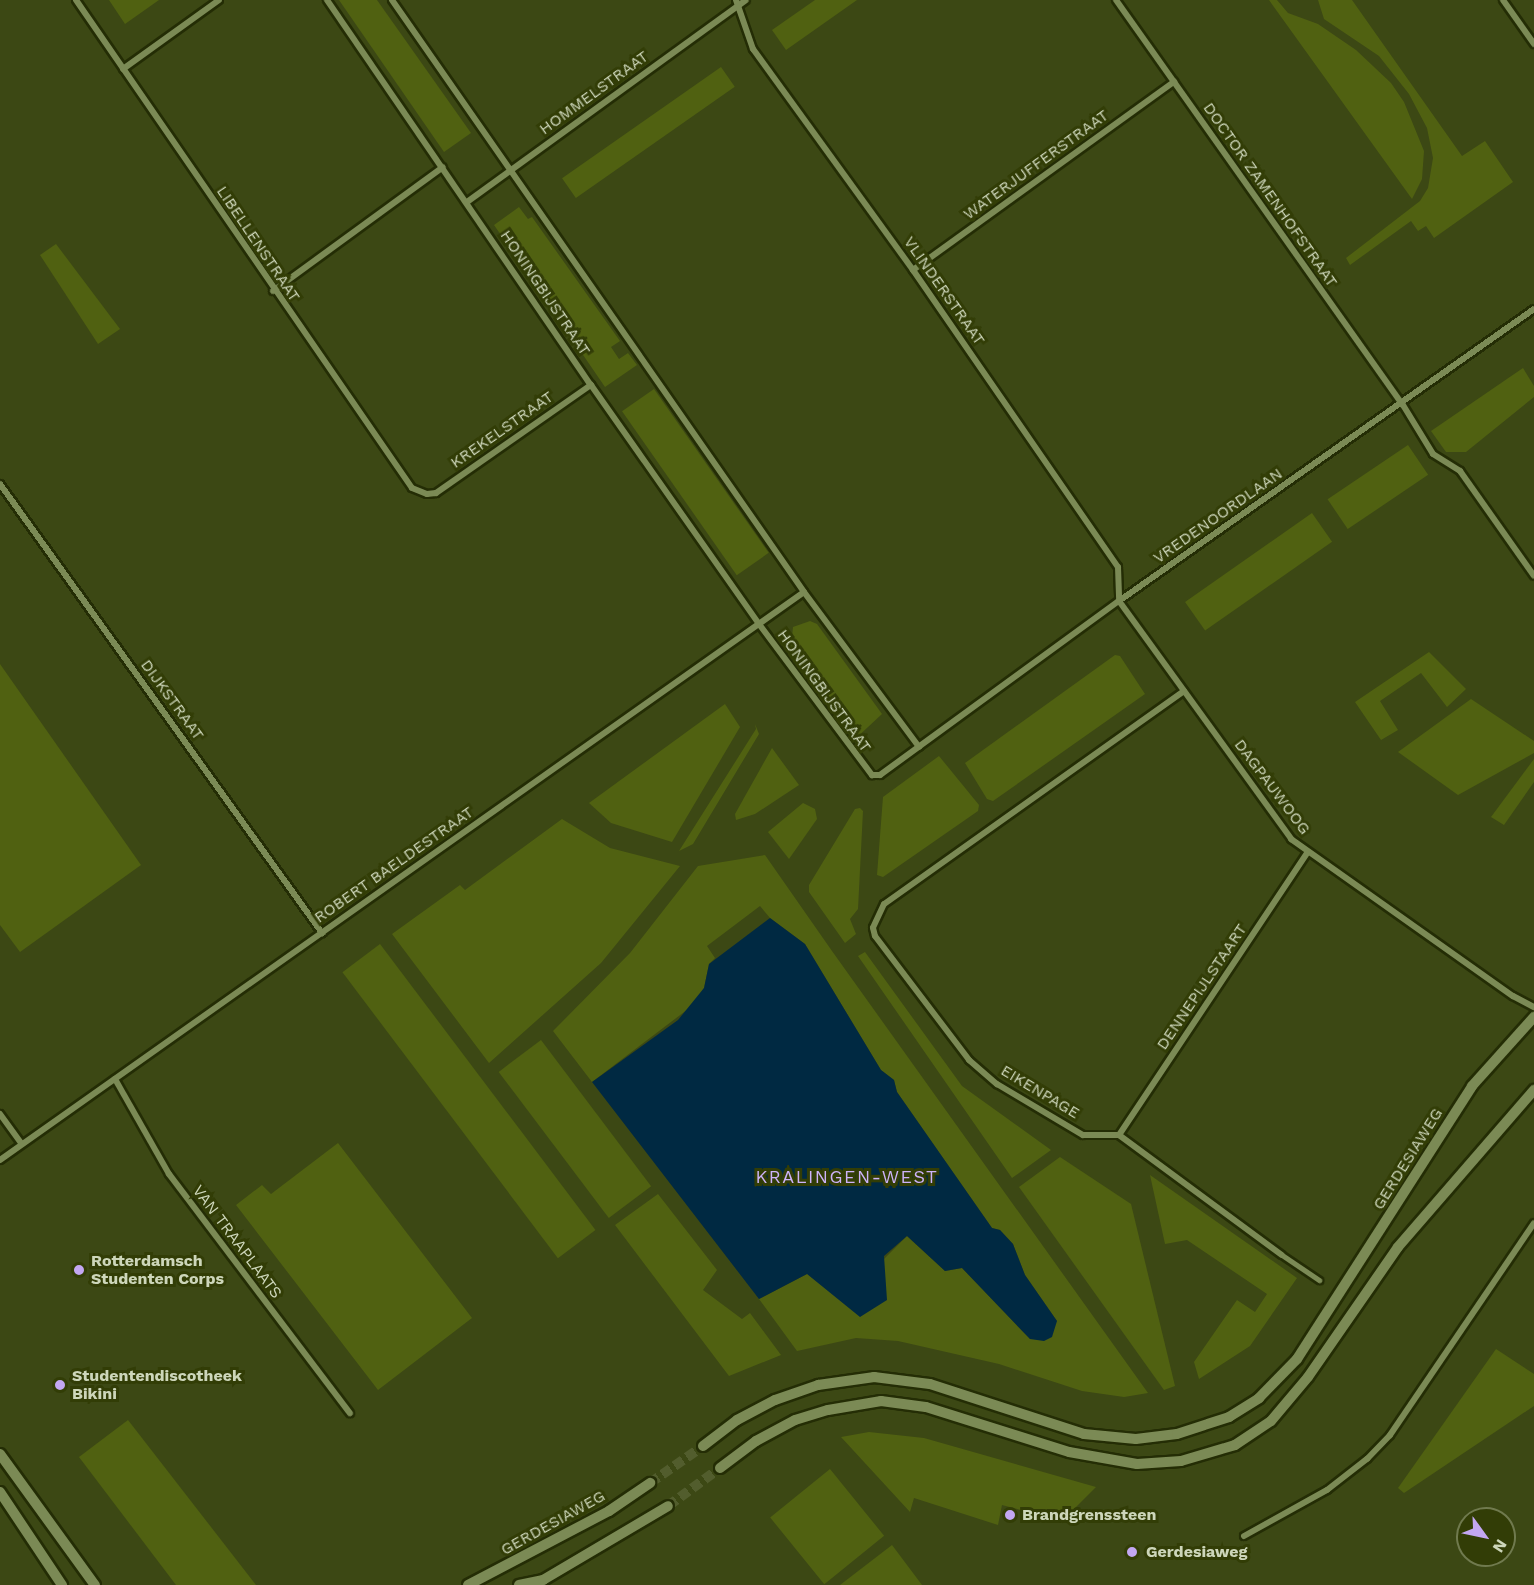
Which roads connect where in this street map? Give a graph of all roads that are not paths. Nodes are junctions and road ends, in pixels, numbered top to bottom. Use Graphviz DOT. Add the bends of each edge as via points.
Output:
graph roads {
  1 [pos="76,0"];
  2 [pos="219,0"];
  3 [pos="327,0"];
  4 [pos="392,0"];
  5 [pos="746,0"];
  6 [pos="1116,0"];
  7 [pos="1503,0"];
  8 [pos="737,3"];
  9 [pos="1534,44"];
  10 [pos="123,69"];
  11 [pos="1174,82"];
  12 [pos="443,167"];
  13 [pos="510,170"];
  14 [pos="467,202"];
  15 [pos="913,270"];
  16 [pos="273,291"];
  17 [pos="1534,309"];
  18 [pos="591,385"];
  19 [pos="1403,405"];
  20 [pos="0,484"];
  21 [pos="427,494"];
  22 [pos="1534,576"];
  23 [pos="804,592"];
  24 [pos="1119,601"];
  25 [pos="759,624"];
  26 [pos="1184,690"];
  27 [pos="919,747"];
  28 [pos="1307,853"];
  29 [pos="322,933"];
  30 [pos="1534,1006"];
  31 [pos="1534,1017"];
  32 [pos="116,1079"];
  33 [pos="1534,1090"];
  34 [pos="0,1114"];
  35 [pos="1119,1135"];
  36 [pos="22,1144"];
  37 [pos="0,1160"];
  38 [pos="1534,1223"];
  39 [pos="1282,1255"];
  40 [pos="1319,1280"];
  41 [pos="350,1413"];
  42 [pos="703,1446"];
  43 [pos="0,1454"];
  44 [pos="720,1468"];
  45 [pos="650,1483"];
  46 [pos="0,1492"];
  47 [pos="668,1506"];
  48 [pos="1244,1536"];
  49 [pos="62,1585"];
  50 [pos="95,1585"];
  51 [pos="468,1585"];
  52 [pos="519,1585"];
  1 -- 10 [label="street, LIBELLENSTRAAT"];
  2 -- 10 [label="street"];
  3 -- 12 [label="street, HONINGBIJSTRAAT"];
  4 -- 13 [label="street"];
  5 -- 8 [label="street, HOMMELSTRAAT"];
  6 -- 11 [label="street, DOCTOR ZAMENHOFSTRAAT"];
  7 -- 9 [label="street"];
  8 -- 13 [label="street, HOMMELSTRAAT"];
  8 -- 15 [label="street, VLINDERSTRAAT" via="753,49"];
  10 -- 16 [label="street, LIBELLENSTRAAT"];
  11 -- 15 [label="street, WATERJUFFERSTRAAT"];
  11 -- 19 [label="street, DOCTOR ZAMENHOFSTRAAT"];
  12 -- 14 [label="street, HONINGBIJSTRAAT"];
  12 -- 16 [label="street"];
  13 -- 14 [label="street, HOMMELSTRAAT"];
  13 -- 23 [label="street"];
  14 -- 18 [label="street, HONINGBIJSTRAAT"];
  15 -- 24 [label="street, VLINDERSTRAAT" via="1118,567"];
  16 -- 21 [label="street, LIBELLENSTRAAT" via="412,488"];
  17 -- 19 [label="street, VREDENOORDLAAN"];
  18 -- 21 [label="street, KREKELSTRAAT" via="436,493"];
  18 -- 25 [label="street, HONINGBIJSTRAAT"];
  19 -- 22 [label="street, DOCTOR ZAMENHOFSTRAAT" via="1433,454 1460,471"];
  19 -- 24 [label="street, VREDENOORDLAAN"];
  20 -- 29 [label="street, DIJKSTRAAT"];
  23 -- 25 [label="street, ROBERT BAELDESTRAAT"];
  23 -- 27 [label="street"];
  24 -- 26 [label="street, DAGPAUWOOG"];
  24 -- 27 [label="street, VREDENOORDLAAN"];
  25 -- 27 [label="street, HONINGBIJSTRAAT" via="866,771 880,775"];
  25 -- 29 [label="street, ROBERT BAELDESTRAAT"];
  26 -- 28 [label="street, DAGPAUWOOG" via="1291,839"];
  26 -- 35 [label="street, EIKENPAGE" via="884,904 874,922 875,936 969,1060 997,1083 1083,1135"];
  28 -- 30 [label="street, DAGPAUWOOG" via="1513,996"];
  28 -- 35 [label="street, DENNEPIJLSTAART"];
  29 -- 32 [label="street, ROBERT BAELDESTRAAT"];
  31 -- 42 [label="street, GERDESIAWEG" via="1472,1086 1297,1359 1259,1398 1229,1417 1177,1434 1136,1440 1095,1435 930,1384 874,1377 818,1385 775,1400 737,1420"];
  32 -- 36 [label="street, ROBERT BAELDESTRAAT"];
  32 -- 41 [label="street, VAN TRAAPLAATS" via="169,1174"];
  33 -- 44 [label="street" via="1398,1247 1308,1377 1271,1421 1235,1444 1181,1461 1137,1464 1069,1452 926,1407 881,1401 795,1420 756,1441"];
  34 -- 36 [label="street"];
  35 -- 39 [label="street"];
  36 -- 37 [label="street, ROBERT BAELDESTRAAT"];
  38 -- 48 [label="street" via="1389,1435 1367,1460 1327,1490"];
  39 -- 40 [label="street"];
  43 -- 50 [label="street"];
  45 -- 51 [label="street, GERDESIAWEG" via="609,1511"];
  46 -- 49 [label="street"];
  47 -- 52 [label="street" via="543,1580"];
}
